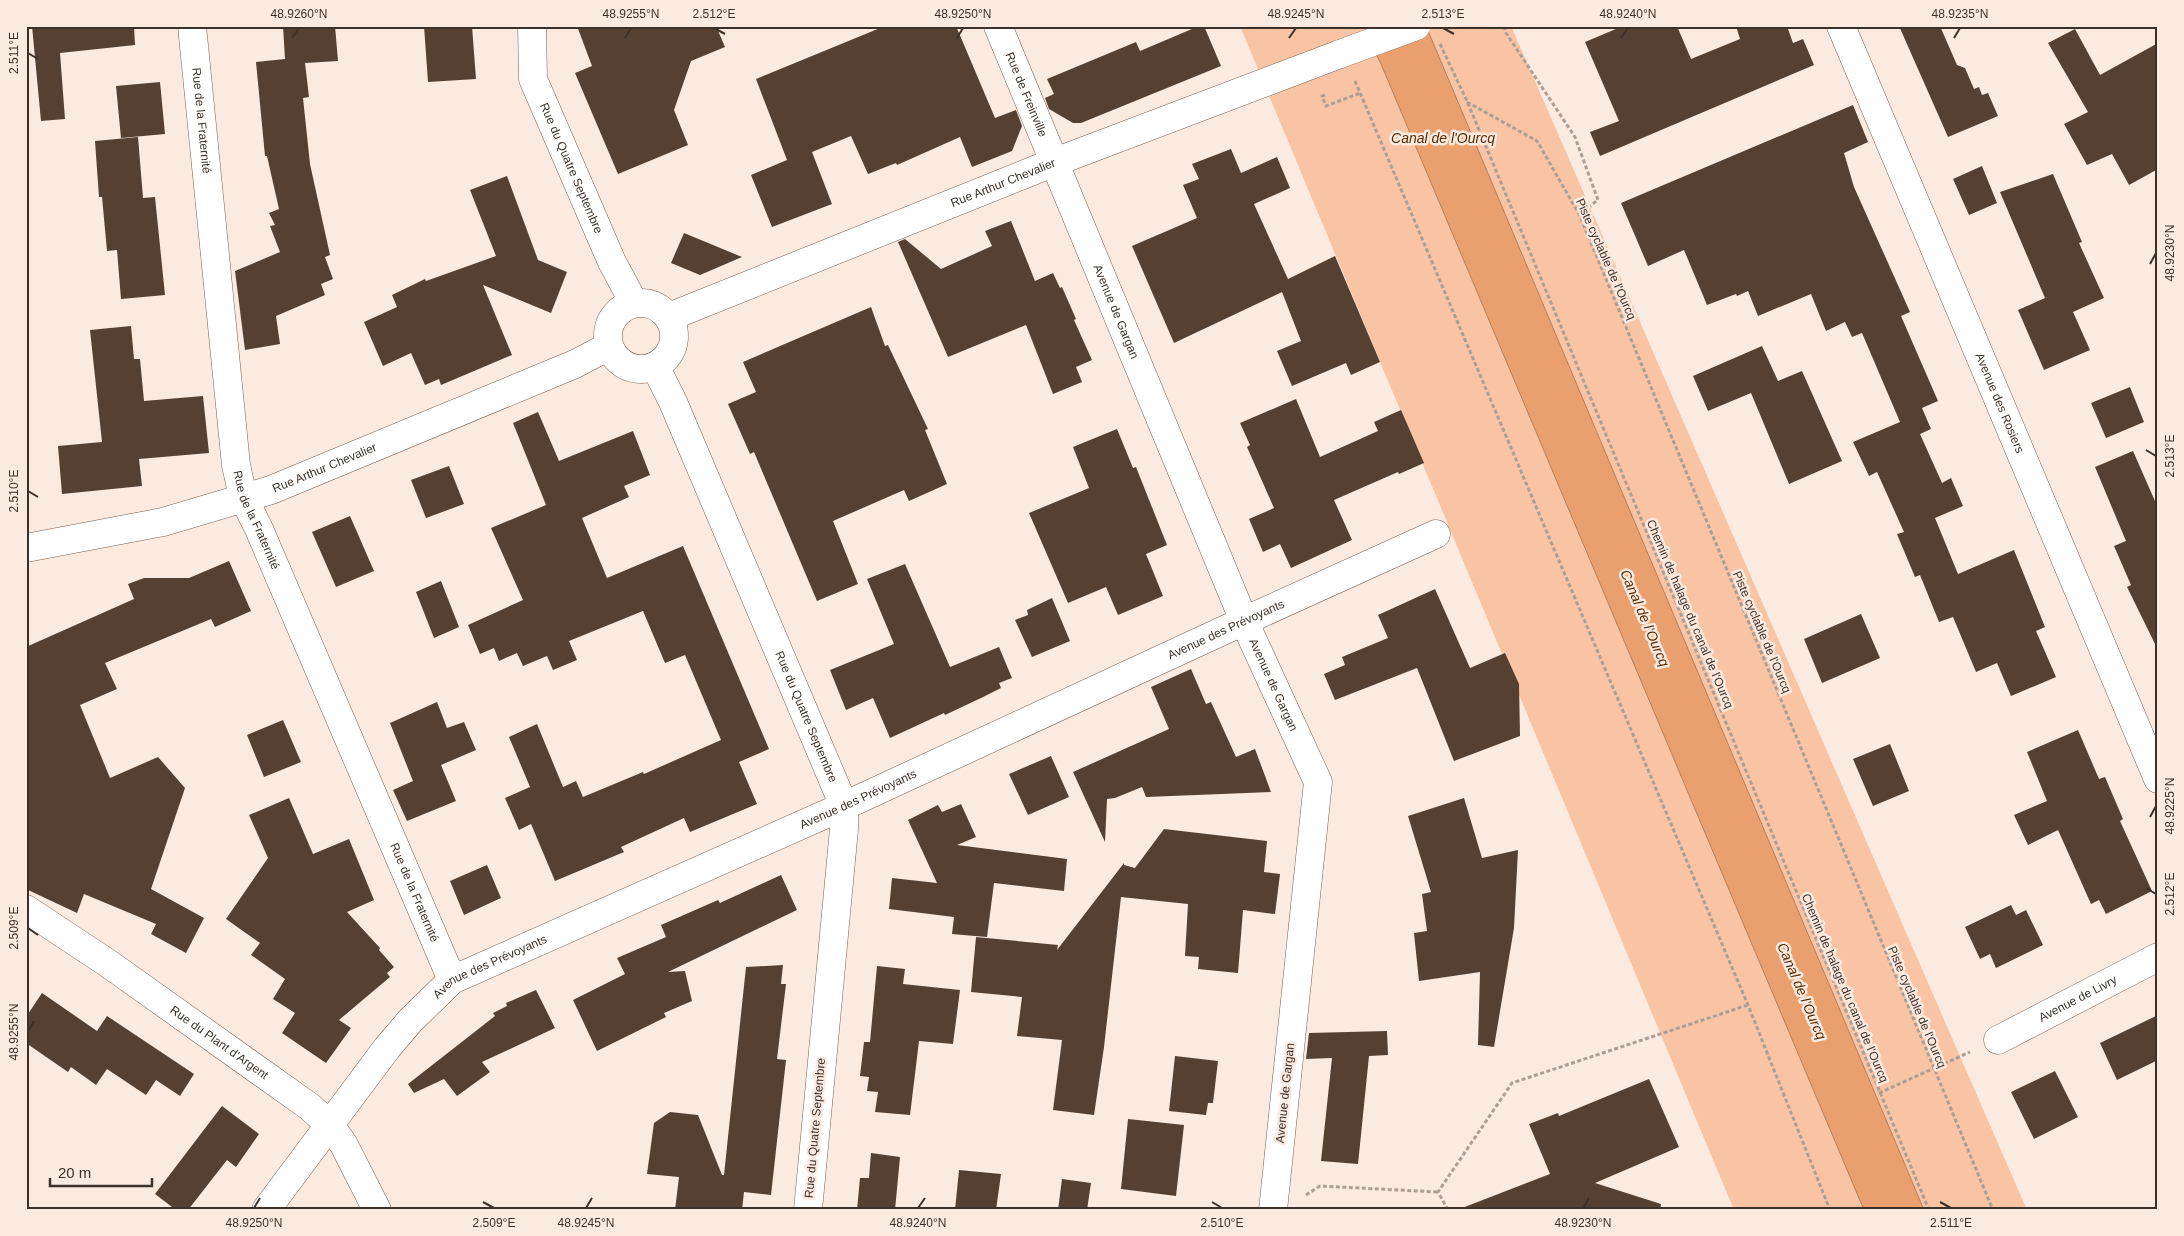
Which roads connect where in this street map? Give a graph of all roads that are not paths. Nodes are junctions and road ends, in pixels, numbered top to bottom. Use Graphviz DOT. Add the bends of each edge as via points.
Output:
graph roads {
  1 [pos="192,26"];
  2 [pos="532,26"];
  3 [pos="998,26"];
  4 [pos="1841,26"];
  5 [pos="1427,31"];
  6 [pos="1055,162"];
  7 [pos="634,303"];
  8 [pos="669,317"];
  9 [pos="609,346"];
  10 [pos="655,366"];
  11 [pos="243,497"];
  12 [pos="1436,534"];
  13 [pos="26,548"];
  14 [pos="1244,620"];
  15 [pos="2158,778"];
  16 [pos="844,806"];
  17 [pos="26,909"];
  18 [pos="2158,957"];
  19 [pos="452,980"];
  20 [pos="1998,1040"];
  21 [pos="330,1125"];
  22 [pos="1273,1203"];
  23 [pos="266,1210"];
  24 [pos="377,1210"];
  25 [pos="808,1210"];
  1 -- 11 [label="street, Rue de la Fraternité" via="236,465"];
  2 -- 7 [label="street, Rue du Quatre Septembre" via="533,79 612,262"];
  3 -- 6 [label="street, Rue de Freinville"];
  4 -- 15 [label="street, Avenue des Rosiers"];
  5 -- 6 [label="street, Rue Arthur Chevalier, bridge" via="1346,65"];
  6 -- 8 [label="street, Rue Arthur Chevalier"];
  6 -- 14 [label="street, Avenue de Gargan"];
  7 -- 8 [label="street" via="654,305"];
  7 -- 9 [label="street" via="615,314 609,324"];
  8 -- 10 [label="street" via="674,339 671,350"];
  9 -- 10 [label="street" via="622,364 644,369"];
  9 -- 11 [label="street, Rue Arthur Chevalier" via="575,364 280,487"];
  10 -- 16 [label="street, Rue du Quatre Septembre"];
  11 -- 13 [label="street, Rue Arthur Chevalier" via="163,522"];
  11 -- 19 [label="street, Rue de la Fraternité"];
  12 -- 14 [label="street, Avenue des Prévoyants"];
  14 -- 16 [label="street, Avenue des Prévoyants"];
  14 -- 22 [label="street, Avenue de Gargan" via="1318,782"];
  16 -- 19 [label="street, Avenue des Prévoyants"];
  16 -- 25 [label="street, Rue du Quatre Septembre"];
  17 -- 21 [label="street, Rue du Plant d'Argent" via="278,1084"];
  18 -- 20 [label="street, Avenue de Livry"];
  19 -- 21 [label="street, Avenue des Prévoyants" via="386,1048"];
  21 -- 23 [label="street, Avenue des Prévoyants"];
  21 -- 24 [label="street, Rue du Plant d'Argent" via="344,1145"];
}
